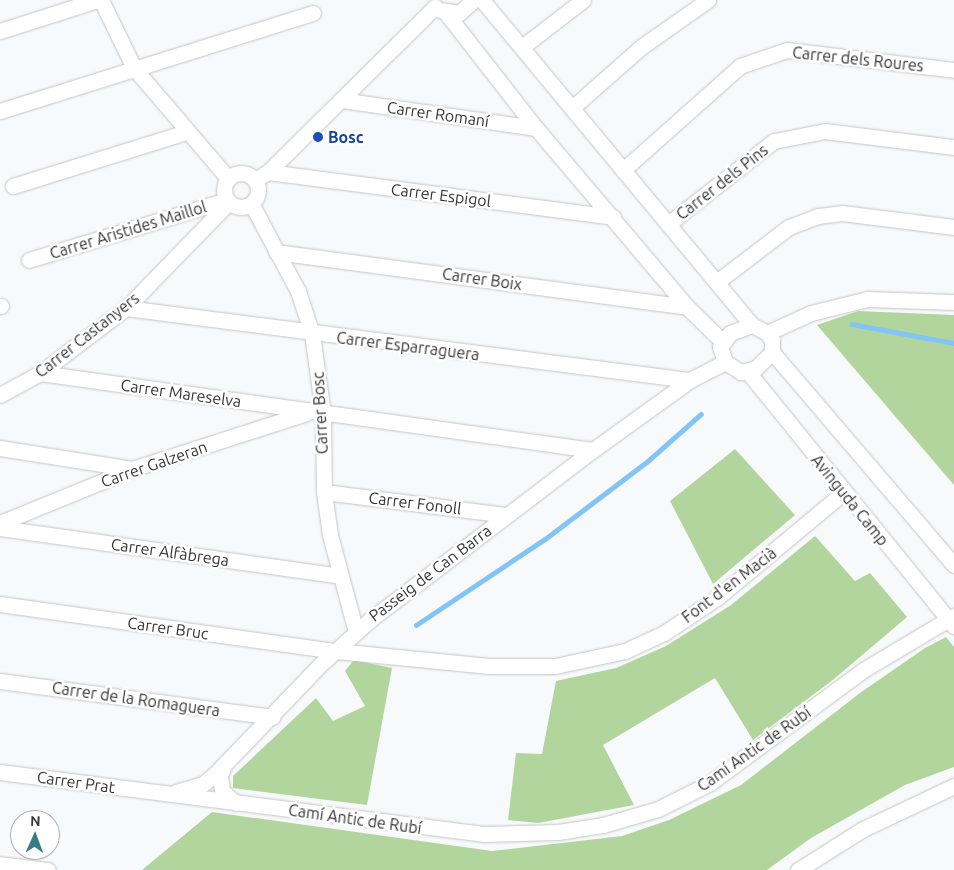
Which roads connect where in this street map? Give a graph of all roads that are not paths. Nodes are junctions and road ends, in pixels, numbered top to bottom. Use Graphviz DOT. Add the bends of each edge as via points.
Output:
graph roads {
  1 [pos="97,0"];
  2 [pos="101,0"];
  3 [pos="474,0"];
  4 [pos="482,0"];
  5 [pos="583,0"];
  6 [pos="708,0"];
  7 [pos="437,7"];
  8 [pos="313,13"];
  9 [pos="0,31"];
  10 [pos="522,47"];
  11 [pos="134,68"];
  12 [pos="954,70"];
  13 [pos="340,100"];
  14 [pos="572,108"];
  15 [pos="0,111"];
  16 [pos="536,128"];
  17 [pos="186,132"];
  18 [pos="954,147"];
  19 [pos="623,170"];
  20 [pos="268,172"];
  21 [pos="228,178"];
  22 [pos="255,180"];
  23 [pos="13,186"];
  24 [pos="228,201"];
  25 [pos="252,205"];
  26 [pos="613,218"];
  27 [pos="668,224"];
  28 [pos="954,227"];
  29 [pos="276,252"];
  30 [pos="29,260"];
  31 [pos="718,281"];
  32 [pos="954,302"];
  33 [pos="687,306"];
  34 [pos="126,308"];
  35 [pos="752,325"];
  36 [pos="767,333"];
  37 [pos="312,334"];
  38 [pos="722,341"];
  39 [pos="772,352"];
  40 [pos="725,362"];
  41 [pos="748,372"];
  42 [pos="40,373"];
  43 [pos="690,380"];
  44 [pos="0,395"];
  45 [pos="317,412"];
  46 [pos="0,448"];
  47 [pos="593,450"];
  48 [pos="132,469"];
  49 [pos="324,492"];
  50 [pos="843,493"];
  51 [pos="506,515"];
  52 [pos="0,523"];
  53 [pos="0,528"];
  54 [pos="954,565"];
  55 [pos="341,576"];
  56 [pos="0,604"];
  57 [pos="952,621"];
  58 [pos="356,632"];
  59 [pos="336,651"];
  60 [pos="0,681"];
  61 [pos="273,717"];
  62 [pos="225,764"];
  63 [pos="0,772"];
  64 [pos="954,786"];
  65 [pos="152,792"];
  66 [pos="236,803"];
  67 [pos="0,864"];
  68 [pos="48,870"];
  69 [pos="798,870"];
  1 -- 9 [label="street"];
  2 -- 11 [label="street"];
  3 -- 7 [label="street" via="464,11"];
  4 -- 10 [label="street"];
  5 -- 10 [label="street"];
  6 -- 14 [label="street" via="641,47"];
  7 -- 13 [label="street"];
  7 -- 16 [label="street"];
  8 -- 11 [label="street"];
  10 -- 14 [label="street"];
  11 -- 15 [label="street"];
  11 -- 17 [label="street"];
  12 -- 19 [label="street, Carrer dels Roures" via="787,50 740,66"];
  13 -- 16 [label="street, Carrer Romaní"];
  13 -- 20 [label="street"];
  14 -- 19 [label="street"];
  16 -- 26 [label="street"];
  17 -- 21 [label="street"];
  17 -- 23 [label="street"];
  18 -- 27 [label="street, Carrer dels Pins" via="825,131 774,141"];
  19 -- 27 [label="street"];
  20 -- 22 [label="street"];
  20 -- 26 [label="street, Carrer Espigol"];
  21 -- 22 [label="street" via="237,173"];
  21 -- 24 [label="street" via="223,192"];
  22 -- 25 [label="street" via="257,195"];
  24 -- 25 [label="street" via="243,207"];
  24 -- 30 [label="street, Carrer Aristides Maillol"];
  24 -- 34 [label="street, Carrer Castanyers"];
  25 -- 29 [label="street, Carrer Bosc"];
  26 -- 33 [label="street"];
  27 -- 31 [label="street"];
  28 -- 31 [label="street" via="842,213 818,216 789,226"];
  29 -- 33 [label="street, Carrer Boix"];
  29 -- 37 [label="street, Carrer Bosc" via="298,292"];
  31 -- 35 [label="street"];
  32 -- 36 [label="street" via="868,299 811,313"];
  33 -- 38 [label="street"];
  34 -- 37 [label="street, Carrer Esparraguera"];
  34 -- 42 [label="street, Carrer Castanyers"];
  35 -- 36 [label="street"];
  35 -- 38 [label="street" via="730,333"];
  36 -- 39 [label="street" via="772,340"];
  37 -- 43 [label="street, Carrer Esparraguera"];
  37 -- 45 [label="street, Carrer Bosc"];
  38 -- 40 [label="street" via="721,356"];
  39 -- 41 [label="street" via="768,359"];
  39 -- 54 [label="street"];
  40 -- 41 [label="street" via="730,368"];
  40 -- 43 [label="street, Passeig de Can Barra"];
  41 -- 50 [label="street, Avinguda Camp"];
  42 -- 44 [label="street, Carrer Castanyers"];
  42 -- 45 [label="street, Carrer Mareselva"];
  43 -- 47 [label="street, Passeig de Can Barra"];
  45 -- 47 [label="street, Carrer Galzeran"];
  45 -- 48 [label="street, Carrer Galzeran"];
  45 -- 49 [label="street, Carrer Bosc"];
  46 -- 48 [label="street"];
  47 -- 51 [label="street, Passeig de Can Barra"];
  48 -- 52 [label="street, Carrer Galzeran"];
  49 -- 51 [label="street, Carrer Fonoll"];
  49 -- 55 [label="street, Carrer Bosc" via="330,535"];
  50 -- 57 [label="street, Avinguda Camp"];
  50 -- 59 [label="street, Font d'en Macià" via="718,597 664,633 625,651 555,666 489,666"];
  51 -- 58 [label="street, Passeig de Can Barra"];
  53 -- 55 [label="street, Carrer Alfàbrega"];
  55 -- 58 [label="street, Carrer Bosc"];
  56 -- 59 [label="street, Carrer Bruc"];
  57 -- 66 [label="street, Camí Antic de Rubí" via="863,670 710,783 635,817 558,832 483,834"];
  58 -- 59 [label="street, Passeig de Can Barra"];
  59 -- 61 [label="street, Passeig de Can Barra"];
  60 -- 61 [label="street, Carrer de la Romaguera"];
  61 -- 62 [label="street, Passeig de Can Barra"];
  62 -- 65 [label="street, Passeig de Can Barra" via="203,784"];
  62 -- 66 [label="street" via="220,776 222,791"];
  63 -- 65 [label="street, Carrer Prat"];
  64 -- 69 [label="street" via="863,829"];
  65 -- 66 [label="street, Camí Antic de Rubí"];
  67 -- 68 [label="street"];
}
